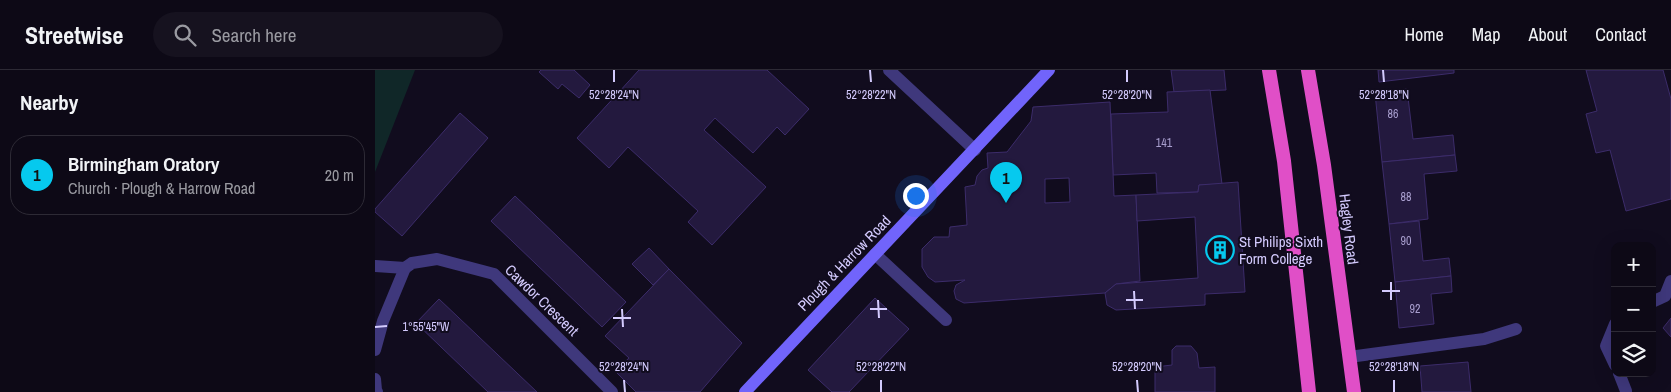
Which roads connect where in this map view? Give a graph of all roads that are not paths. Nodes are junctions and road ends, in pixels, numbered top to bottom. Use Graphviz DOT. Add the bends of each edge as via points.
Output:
graph roads {
  1 [pos="889,70"];
  2 [pos="1049,70"];
  3 [pos="1269,70"];
  4 [pos="1308,70"];
  5 [pos="975,150"];
  6 [pos="875,254"];
  7 [pos="375,266"];
  8 [pos="405,268"];
  9 [pos="1671,281"];
  10 [pos="1656,300"];
  11 [pos="946,320"];
  12 [pos="1516,329"];
  13 [pos="1611,335"];
  14 [pos="375,350"];
  15 [pos="1611,356"];
  16 [pos="1349,357"];
  17 [pos="1621,377"];
  18 [pos="375,379"];
  19 [pos="1626,390"];
  20 [pos="377,392"];
  21 [pos="612,392"];
  22 [pos="745,392"];
  23 [pos="1309,392"];
  24 [pos="1354,392"];
  1 -- 5 [label="street"];
  2 -- 5 [label="main road, Plough & Harrow Road"];
  3 -- 23 [label="highway" via="1284,161"];
  4 -- 16 [label="highway, Hagley Road"];
  5 -- 6 [label="main road, Plough & Harrow Road"];
  6 -- 11 [label="street"];
  6 -- 22 [label="main road, Plough & Harrow Road"];
  7 -- 8 [label="street, Cawdor Crescent"];
  8 -- 14 [label="street"];
  8 -- 21 [label="street, Cawdor Crescent" via="412,263 437,259 494,274"];
  9 -- 10 [label="street" via="1665,296"];
  12 -- 16 [label="street" via="1484,339"];
  13 -- 15 [label="street" via="1607,346"];
  16 -- 24 [label="highway, Hagley Road"];
  17 -- 19 [label="street"];
  18 -- 20 [label="street"];
}
